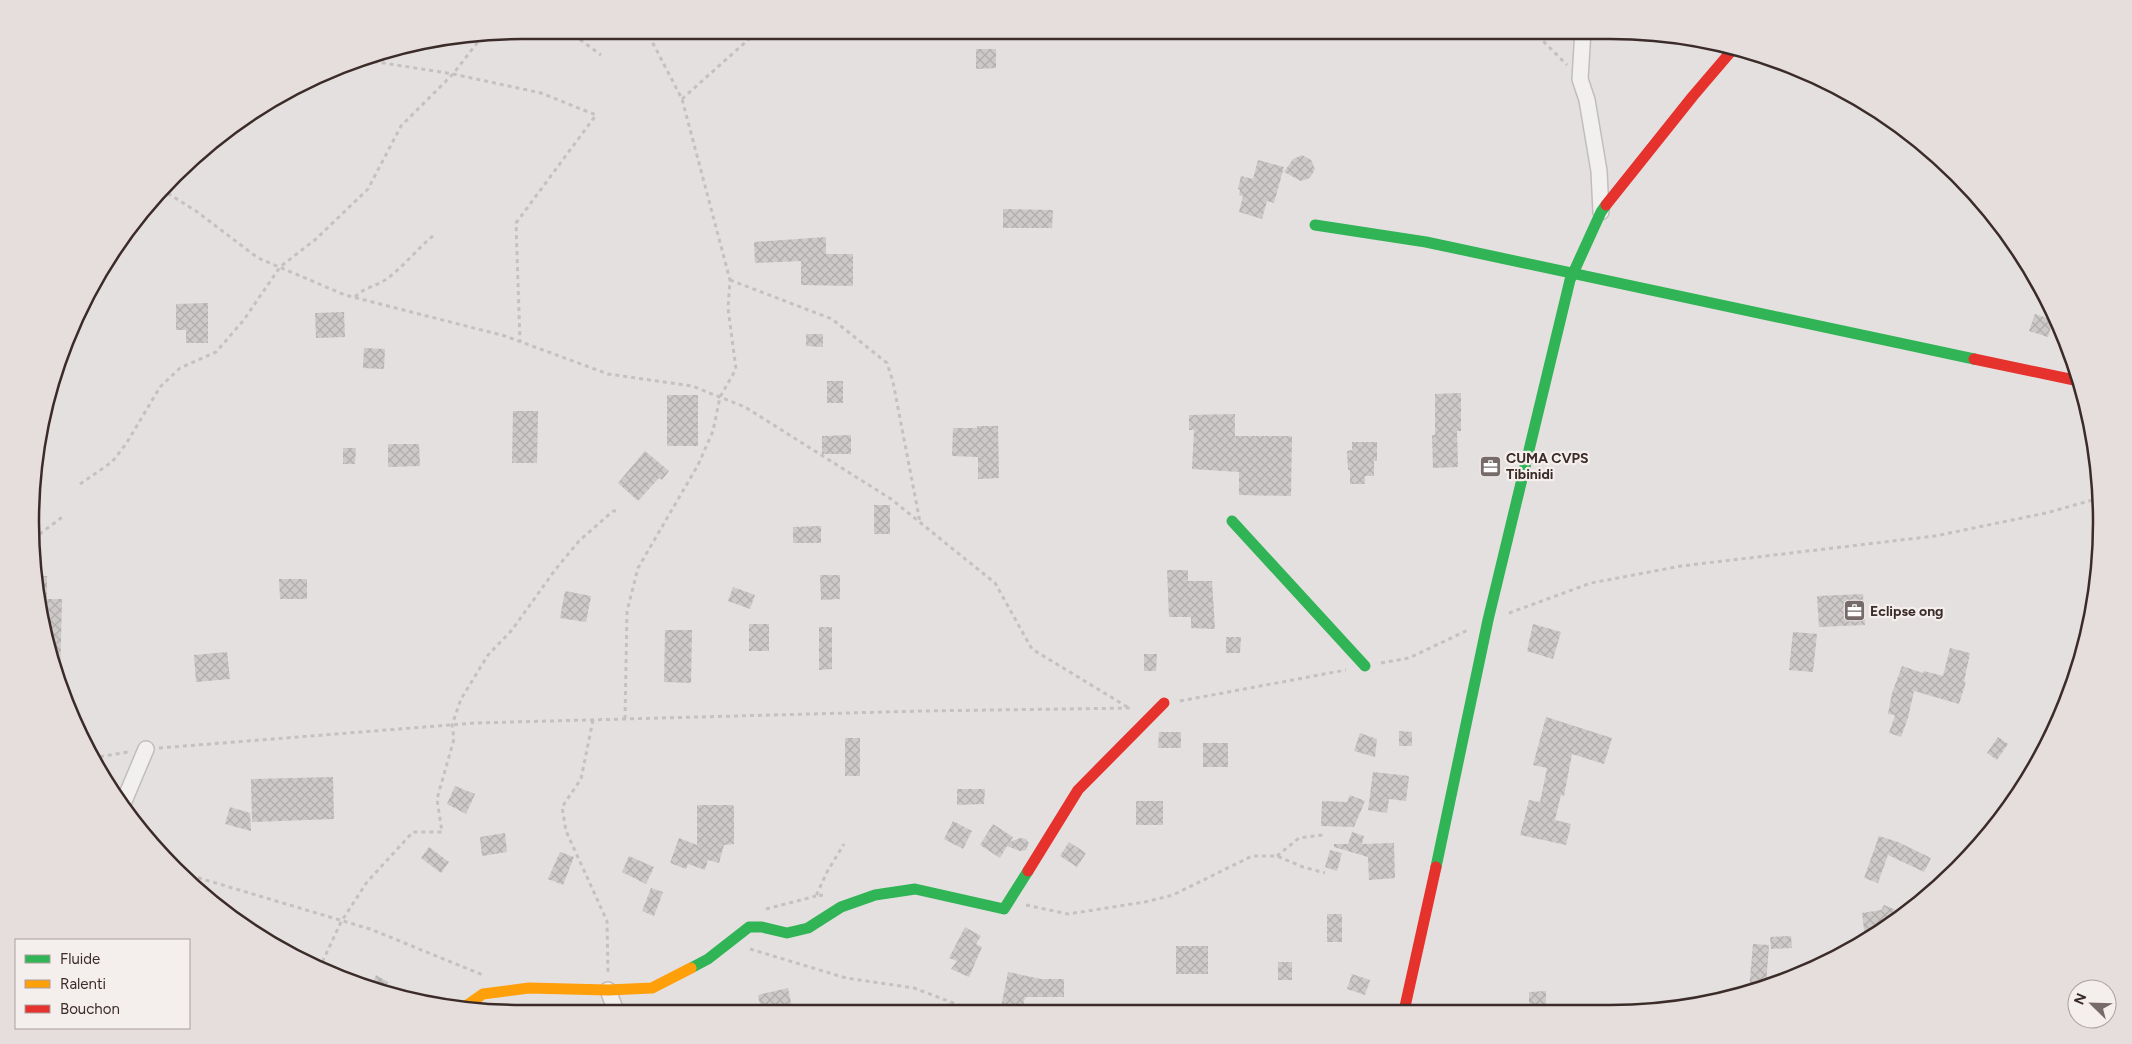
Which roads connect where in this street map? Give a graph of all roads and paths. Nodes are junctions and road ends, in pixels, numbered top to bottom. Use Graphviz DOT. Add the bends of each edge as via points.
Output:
graph roads {
  1 [pos="579,39"];
  2 [pos="651,39"];
  3 [pos="749,39"];
  4 [pos="1541,39"];
  5 [pos="1582,39"];
  6 [pos="479,41"];
  7 [pos="1729,54"];
  8 [pos="601,55"];
  9 [pos="375,62"];
  10 [pos="454,74"];
  11 [pos="1580,79"];
  12 [pos="682,99"];
  13 [pos="168,193"];
  14 [pos="1601,212"];
  15 [pos="1315,224"];
  16 [pos="434,235"];
  17 [pos="280,267"];
  18 [pos="1573,274"];
  19 [pos="730,280"];
  20 [pos="354,297"];
  21 [pos="520,342"];
  22 [pos="2072,381"];
  23 [pos="720,397"];
  24 [pos="80,484"];
  25 [pos="2092,500"];
  26 [pos="620,511"];
  27 [pos="65,515"];
  28 [pos="1232,521"];
  29 [pos="920,522"];
  30 [pos="39,534"];
  31 [pos="1488,620"];
  32 [pos="1365,666"];
  33 [pos="1164,704"];
  34 [pos="1130,708"];
  35 [pos="1138,708"];
  36 [pos="625,719"];
  37 [pos="592,720"];
  38 [pos="452,725"];
  39 [pos="146,749"];
  40 [pos="99,757"];
  41 [pos="126,798"];
  42 [pos="1323,835"];
  43 [pos="844,844"];
  44 [pos="1277,856"];
  45 [pos="1325,873"];
  46 [pos="195,878"];
  47 [pos="824,895"];
  48 [pos="816,896"];
  49 [pos="1008,902"];
  50 [pos="340,922"];
  51 [pos="749,926"];
  52 [pos="727,944"];
  53 [pos="322,961"];
  54 [pos="487,976"];
  55 [pos="608,990"];
  56 [pos="472,1002"];
  57 [pos="952,1002"];
  58 [pos="614,1005"];
  59 [pos="949,1005"];
  60 [pos="960,1005"];
  61 [pos="1405,1005"];
  1 -- 8 [label="path"];
  2 -- 12 [label="path"];
  3 -- 12 [label="path"];
  4 -- 11 [label="path"];
  5 -- 11 [label="street"];
  6 -- 10 [label="path"];
  7 -- 14 [label="street"];
  9 -- 10 [label="path"];
  10 -- 17 [label="path" via="401,126 368,190 316,239"];
  10 -- 21 [label="path" via="541,93 596,115 516,223"];
  11 -- 14 [label="street" via="1588,100"];
  12 -- 19 [label="path"];
  13 -- 17 [label="path" via="258,258"];
  14 -- 18 [label="street"];
  15 -- 18 [label="street" via="1426,242"];
  16 -- 20 [label="path" via="388,278"];
  17 -- 20 [label="path"];
  17 -- 24 [label="path" via="243,321 216,352 180,368 160,387 112,462"];
  18 -- 22 [label="street"];
  18 -- 31 [label="street"];
  19 -- 23 [label="path" via="728,308 736,369"];
  19 -- 29 [label="path" via="832,318 887,363"];
  20 -- 21 [label="path"];
  21 -- 23 [label="path" via="608,374 692,386"];
  23 -- 29 [label="path" via="744,407 891,499"];
  23 -- 36 [label="path" via="713,431 698,465 638,568 627,611"];
  25 -- 31 [label="path" via="1934,536 1681,566 1627,576 1591,584"];
  26 -- 38 [label="path" via="613,511 579,541 512,630 488,655 461,699"];
  27 -- 30 [label="path"];
  28 -- 32 [label="street"];
  29 -- 34 [label="path" via="995,583 1032,649"];
  31 -- 32 [label="path" via="1409,658"];
  31 -- 61 [label="street"];
  32 -- 33 [label="path"];
  33 -- 49 [label="street" via="1078,790"];
  34 -- 35 [label="path"];
  34 -- 36 [label="path"];
  36 -- 37 [label="path"];
  37 -- 38 [label="path"];
  37 -- 55 [label="path" via="582,779 562,807 566,831 607,921"];
  38 -- 39 [label="path"];
  38 -- 50 [label="path" via="454,739 438,799 442,832 414,832 367,882"];
  39 -- 40 [label="path"];
  39 -- 41 [label="street"];
  42 -- 44 [label="path" via="1299,838"];
  43 -- 48 [label="path"];
  44 -- 45 [label="path"];
  44 -- 49 [label="path" via="1252,856 1172,895 1096,911 1068,914"];
  46 -- 50 [label="path"];
  47 -- 48 [label="path"];
  48 -- 51 [label="path" via="768,908"];
  49 -- 51 [label="street" via="1004,909 915,889 875,895 841,907 808,928 788,933"];
  50 -- 53 [label="path"];
  50 -- 54 [label="path" via="370,929"];
  51 -- 52 [label="street"];
  52 -- 55 [label="street" via="708,959 652,988"];
  52 -- 57 [label="path" via="846,978 914,988"];
  55 -- 56 [label="street" via="545,987 509,990 483,994"];
  55 -- 58 [label="street"];
  57 -- 59 [label="path"];
  57 -- 60 [label="path"];
}
